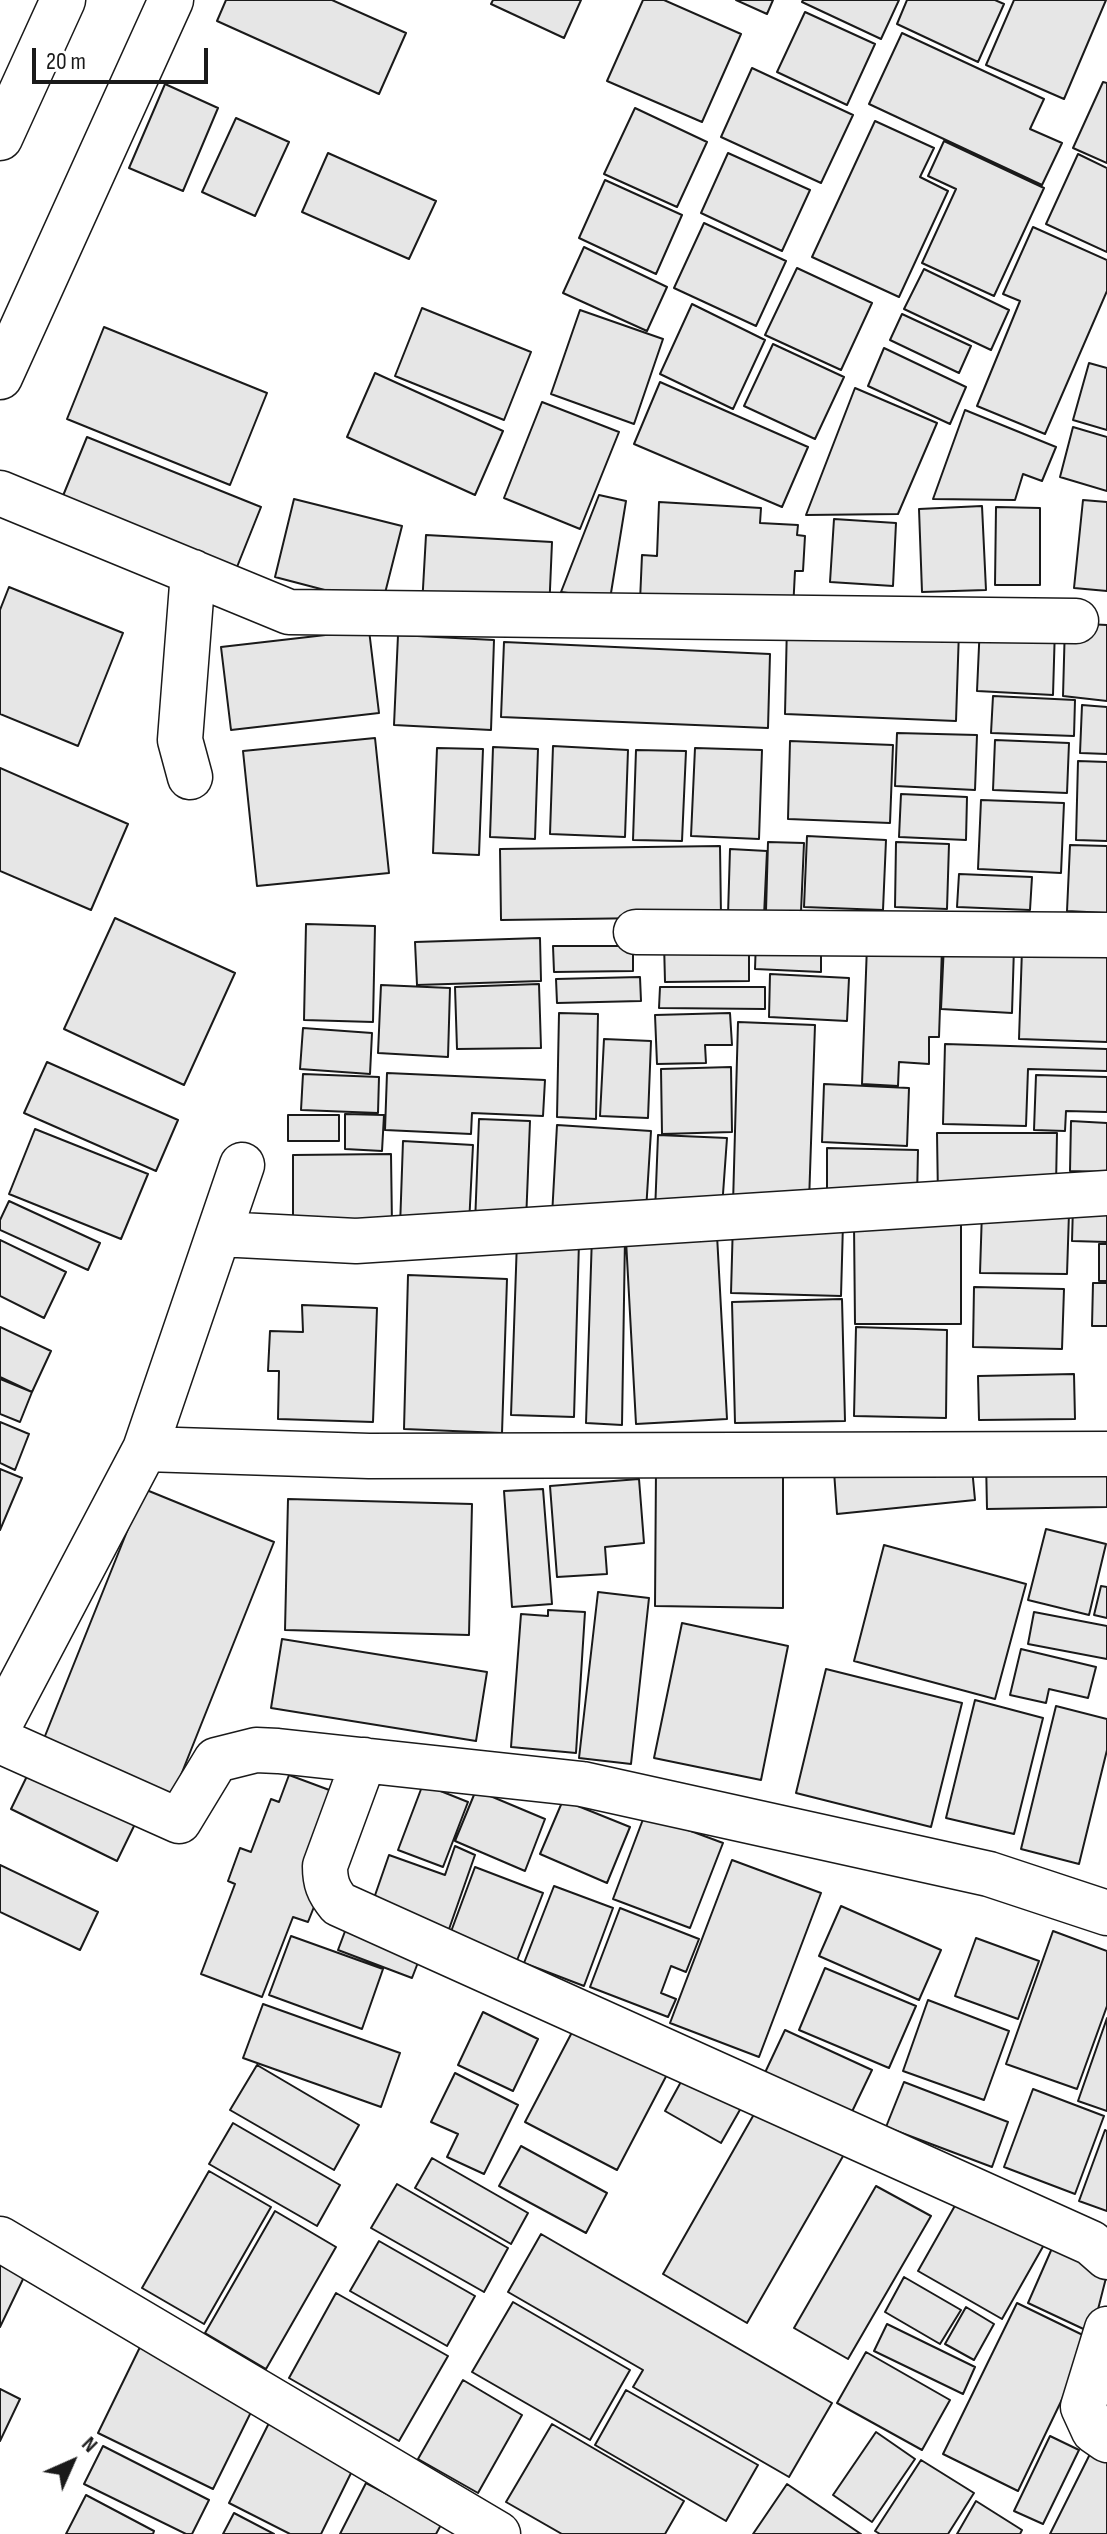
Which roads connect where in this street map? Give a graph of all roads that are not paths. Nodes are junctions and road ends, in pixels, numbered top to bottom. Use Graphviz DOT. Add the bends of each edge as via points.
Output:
graph roads {
  1 [pos="63,0"];
  2 [pos="171,0"];
  3 [pos="0,138"];
  4 [pos="0,377"];
  5 [pos="0,493"];
  6 [pos="193,572"];
  7 [pos="1076,621"];
  8 [pos="190,777"];
  9 [pos="636,932"];
  10 [pos="1107,935"];
  11 [pos="242,1165"];
  12 [pos="1107,1193"];
  13 [pos="219,1234"];
  14 [pos="145,1449"];
  15 [pos="1107,1454"];
  16 [pos="0,1724"];
  17 [pos="0,1741"];
  18 [pos="364,1760"];
  19 [pos="1106,1909"];
  20 [pos="0,2239"];
  21 [pos="1107,2257"];
  22 [pos="1107,2329"];
  23 [pos="1107,2440"];
  24 [pos="498,2534"];
  1 -- 3 [label="street"];
  2 -- 4 [label="street"];
  5 -- 6 [label="street"];
  6 -- 7 [label="street" via="289,612"];
  6 -- 8 [label="street" via="180,740"];
  9 -- 10 [label="street"];
  11 -- 13 [label="street"];
  12 -- 13 [label="street" via="356,1241"];
  13 -- 14 [label="street"];
  14 -- 15 [label="street" via="369,1456"];
  14 -- 16 [label="street"];
  17 -- 18 [label="street" via="179,1821 216,1760 232,1754 256,1750"];
  18 -- 19 [label="street" via="582,1784 989,1874"];
  18 -- 21 [label="street" via="325,1866 330,1894 339,1904 1091,2243"];
  20 -- 24 [label="street"];
  22 -- 23 [label="street" via="1083,2407 1094,2431"];
}
